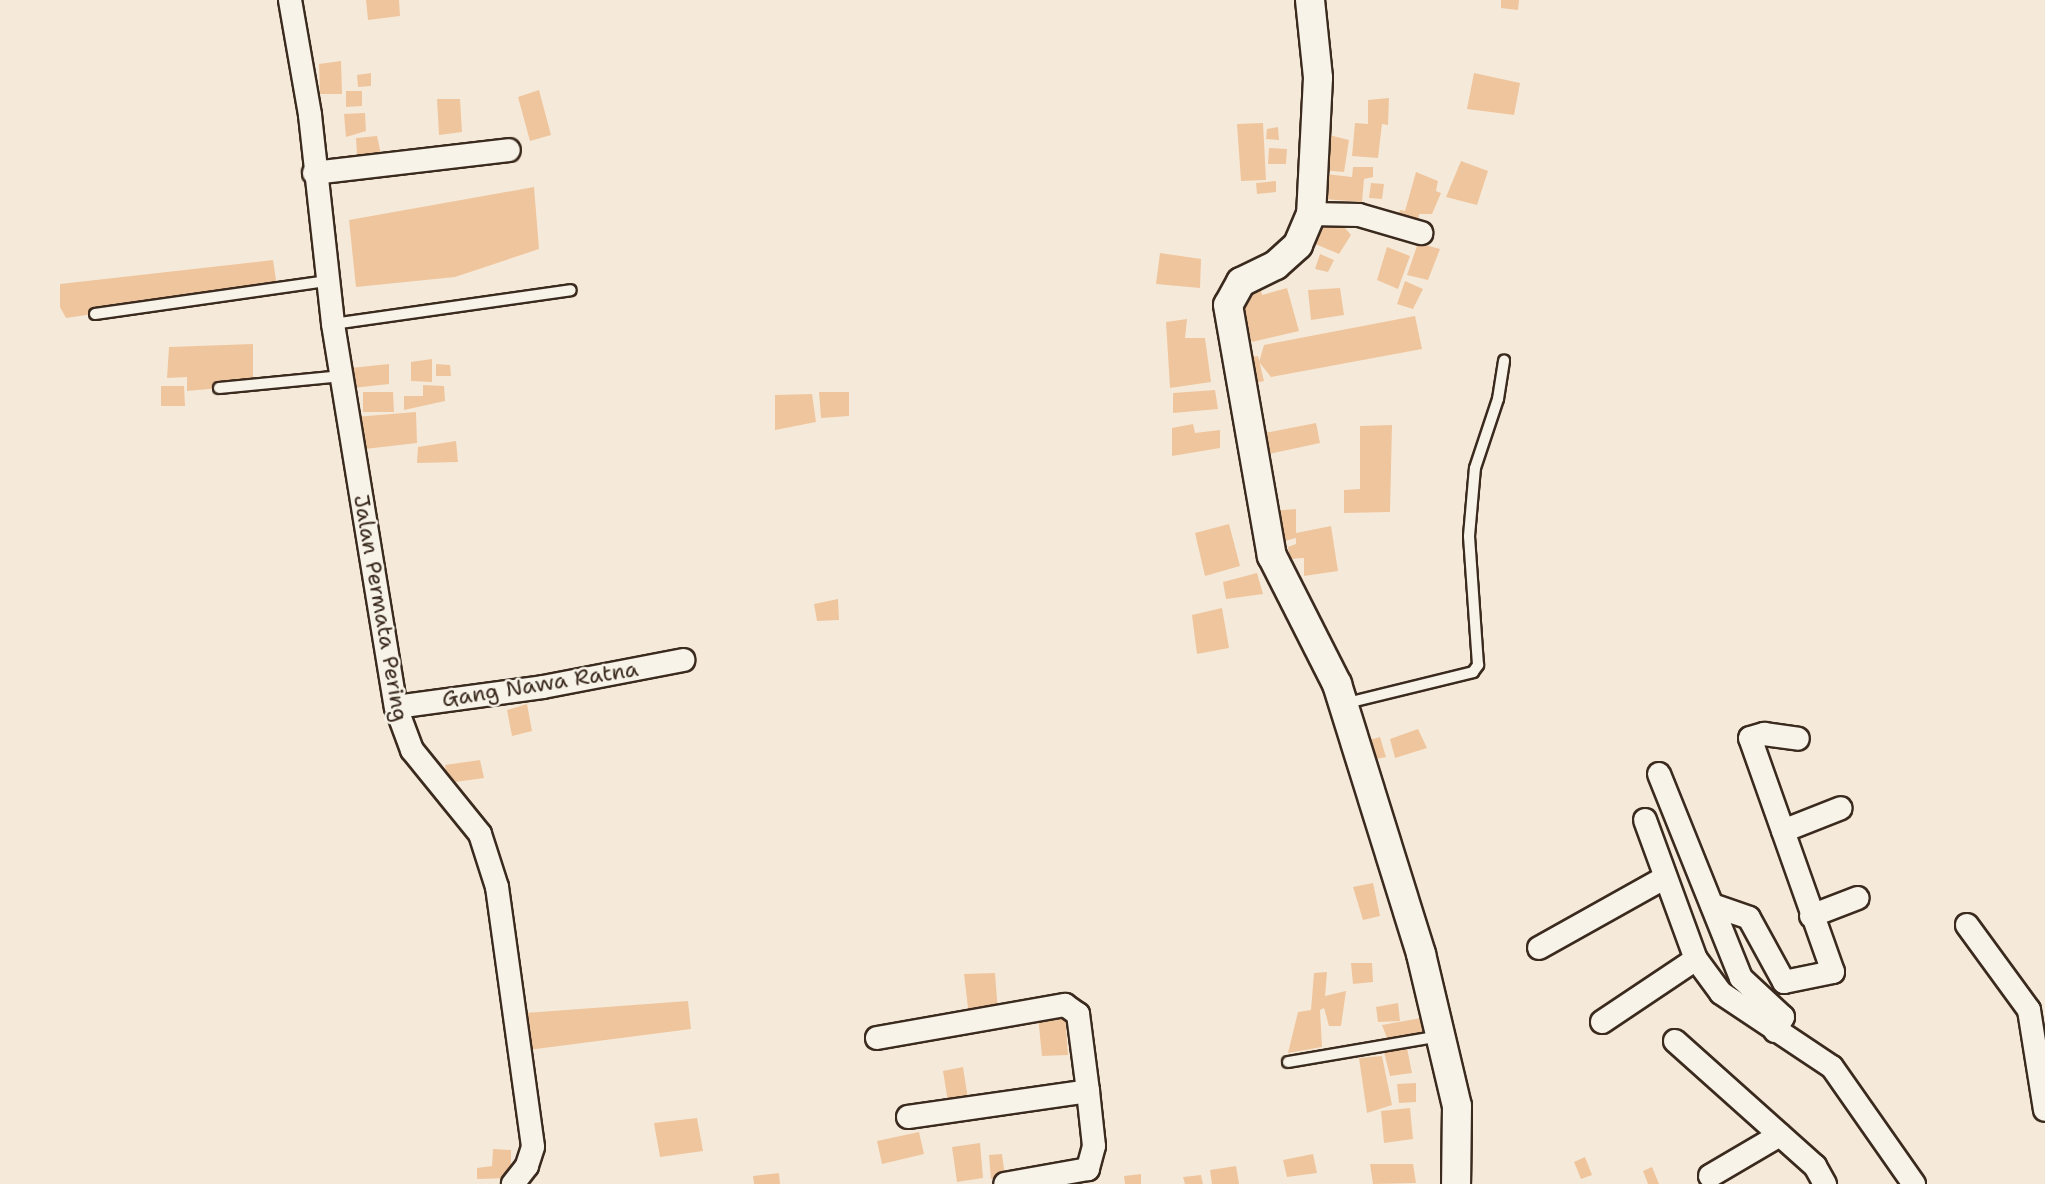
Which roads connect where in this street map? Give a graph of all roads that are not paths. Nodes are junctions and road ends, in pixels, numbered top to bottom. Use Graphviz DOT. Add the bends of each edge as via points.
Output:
graph roads {
  1 [pos="290,0"];
  2 [pos="1310,0"];
  3 [pos="509,150"];
  4 [pos="314,173"];
  5 [pos="1311,214"];
  6 [pos="1421,233"];
  7 [pos="328,280"];
  8 [pos="571,290"];
  9 [pos="95,314"];
  10 [pos="333,324"];
  11 [pos="1504,360"];
  12 [pos="342,376"];
  13 [pos="219,388"];
  14 [pos="683,660"];
  15 [pos="1343,704"];
  16 [pos="396,707"];
  17 [pos="1798,739"];
  18 [pos="1659,774"];
  19 [pos="1840,808"];
  20 [pos="1645,820"];
  21 [pos="1783,831"];
  22 [pos="1666,877"];
  23 [pos="1858,898"];
  24 [pos="1712,905"];
  25 [pos="1811,916"];
  26 [pos="1966,925"];
  27 [pos="1539,948"];
  28 [pos="1696,959"];
  29 [pos="1602,1022"];
  30 [pos="1775,1030"];
  31 [pos="1440,1036"];
  32 [pos="877,1038"];
  33 [pos="1675,1041"];
  34 [pos="1288,1062"];
  35 [pos="1088,1091"];
  36 [pos="2045,1110"];
  37 [pos="908,1117"];
  38 [pos="1780,1135"];
  39 [pos="1710,1176"];
  40 [pos="513,1184"];
  41 [pos="1005,1184"];
  42 [pos="1456,1184"];
  43 [pos="1825,1184"];
  44 [pos="1914,1184"];
  1 -- 4 [label="street, Jalan Permata Pering" via="310,116"];
  2 -- 5 [label="street" via="1318,78"];
  3 -- 4 [label="street"];
  4 -- 7 [label="street, Jalan Permata Pering"];
  5 -- 6 [label="street" via="1359,215"];
  5 -- 15 [label="street" via="1298,244 1276,265 1241,282 1228,305 1269,545 1294,603 1322,649"];
  7 -- 9 [label="lane"];
  7 -- 10 [label="street, Jalan Permata Pering"];
  8 -- 10 [label="lane"];
  10 -- 12 [label="street, Jalan Permata Pering"];
  11 -- 15 [label="lane" via="1498,399 1474,479 1469,536 1478,665 1473,672"];
  12 -- 13 [label="lane"];
  12 -- 16 [label="street, Jalan Permata Pering"];
  14 -- 16 [label="street, Gang Nawa Ratna" via="543,687"];
  15 -- 31 [label="street" via="1421,954"];
  16 -- 40 [label="street, Jalan Permata Pering" via="412,750 480,834 497,887 533,1147 527,1166"];
  17 -- 21 [label="street" via="1764,734 1750,738"];
  18 -- 24 [label="street"];
  19 -- 21 [label="street"];
  20 -- 22 [label="street"];
  21 -- 25 [label="street"];
  22 -- 27 [label="street"];
  22 -- 28 [label="street"];
  23 -- 25 [label="street"];
  24 -- 25 [label="street" via="1749,918 1784,982 1833,972"];
  24 -- 30 [label="street" via="1741,978 1783,1017"];
  26 -- 36 [label="street" via="2029,1010"];
  28 -- 29 [label="street"];
  28 -- 30 [label="street" via="1721,993"];
  30 -- 44 [label="street" via="1832,1067"];
  31 -- 34 [label="lane"];
  31 -- 42 [label="street" via="1457,1106"];
  32 -- 35 [label="street" via="1065,1005 1078,1014"];
  33 -- 38 [label="street"];
  35 -- 37 [label="street"];
  35 -- 41 [label="street" via="1094,1146 1088,1169"];
  38 -- 39 [label="street"];
  38 -- 43 [label="street" via="1815,1166"];
}
